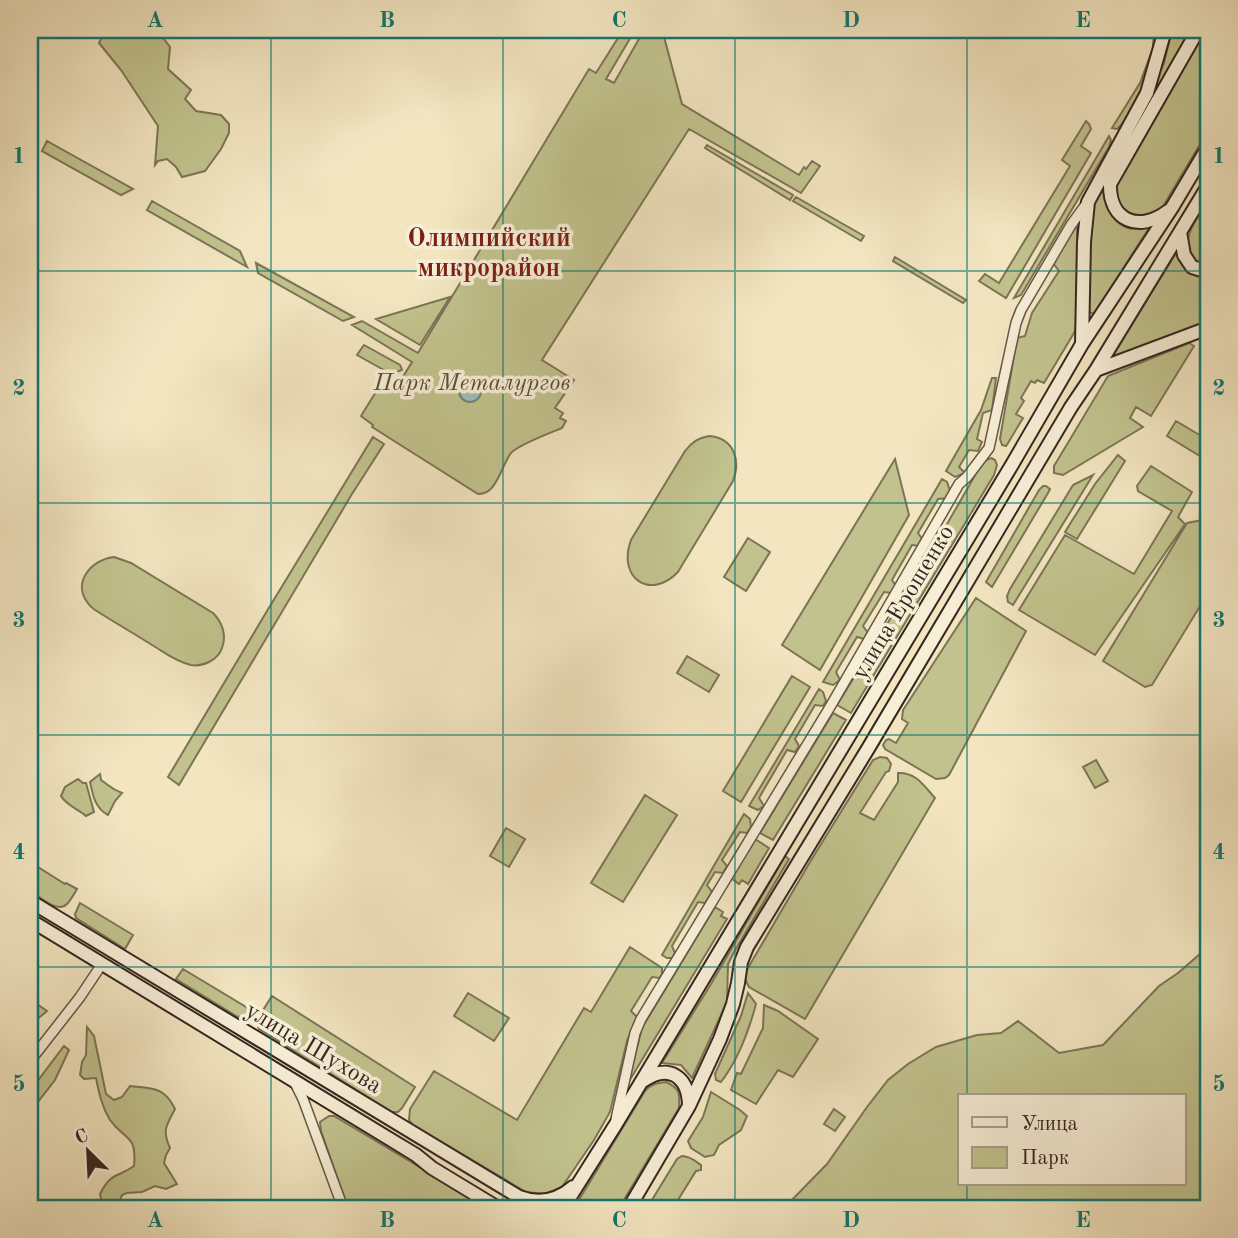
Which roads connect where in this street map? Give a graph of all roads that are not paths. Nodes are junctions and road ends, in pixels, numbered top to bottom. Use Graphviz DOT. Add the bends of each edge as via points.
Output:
graph roads {
  1 [pos="1198,30"];
  2 [pos="1164,32"];
  3 [pos="1208,148"];
  4 [pos="1208,186"];
  5 [pos="1088,202"];
  6 [pos="1173,206"];
  7 [pos="1180,233"];
  8 [pos="1208,272"];
  9 [pos="1208,329"];
  10 [pos="1082,344"];
  11 [pos="1075,357"];
  12 [pos="1096,370"];
  13 [pos="30,901"];
  14 [pos="30,920"];
  15 [pos="63,921"];
  16 [pos="54,935"];
  17 [pos="111,950"];
  18 [pos="102,964"];
  19 [pos="30,1061"];
  20 [pos="294,1081"];
  21 [pos="639,1084"];
  22 [pos="689,1105"];
  23 [pos="615,1124"];
  24 [pos="579,1183"];
  25 [pos="343,1208"];
  26 [pos="498,1208"];
  27 [pos="563,1208"];
  28 [pos="629,1208"];
  1 -- 6 [label="main road" via="1110,184 1114,209 1131,222 1152,220"];
  2 -- 5 [label="main road" via="1147,93"];
  3 -- 6 [label="main road, улица Ерошенко"];
  4 -- 7 [label="main road, улица Ерошенко"];
  5 -- 10 [label="main road"];
  5 -- 23 [label="street, улица Ерошенко" via="1021,310 989,448 959,484 641,1019"];
  6 -- 10 [label="main road, улица Ерошенко"];
  7 -- 8 [label="main road" via="1192,267"];
  7 -- 12 [label="main road, улица Ерошенко"];
  9 -- 12 [label="main road"];
  10 -- 11 [label="main road, улица Ерошенко"];
  11 -- 12 [label="main road"];
  11 -- 21 [label="main road, улица Ерошенко"];
  12 -- 22 [label="main road, улица Ерошенко" via="747,947 720,1040"];
  13 -- 15 [label="main road, улица Шухова"];
  14 -- 16 [label="main road, улица Шухова"];
  15 -- 16 [label="main road"];
  15 -- 17 [label="main road, улица Шухова"];
  16 -- 18 [label="main road, улица Шухова"];
  17 -- 18 [label="main road"];
  17 -- 24 [label="main road, улица Шухова" via="519,1197 532,1202 547,1200"];
  18 -- 19 [label="street"];
  18 -- 20 [label="main road, улица Шухова"];
  20 -- 25 [label="street"];
  20 -- 26 [label="main road, улица Шухова"];
  21 -- 22 [label="main road" via="661,1073 673,1074 686,1087"];
  21 -- 23 [label="main road, улица Ерошенко"];
  22 -- 28 [label="main road, улица Ерошенко"];
  23 -- 24 [label="main road, улица Ерошенко"];
  24 -- 27 [label="main road, улица Ерошенко"];
}
